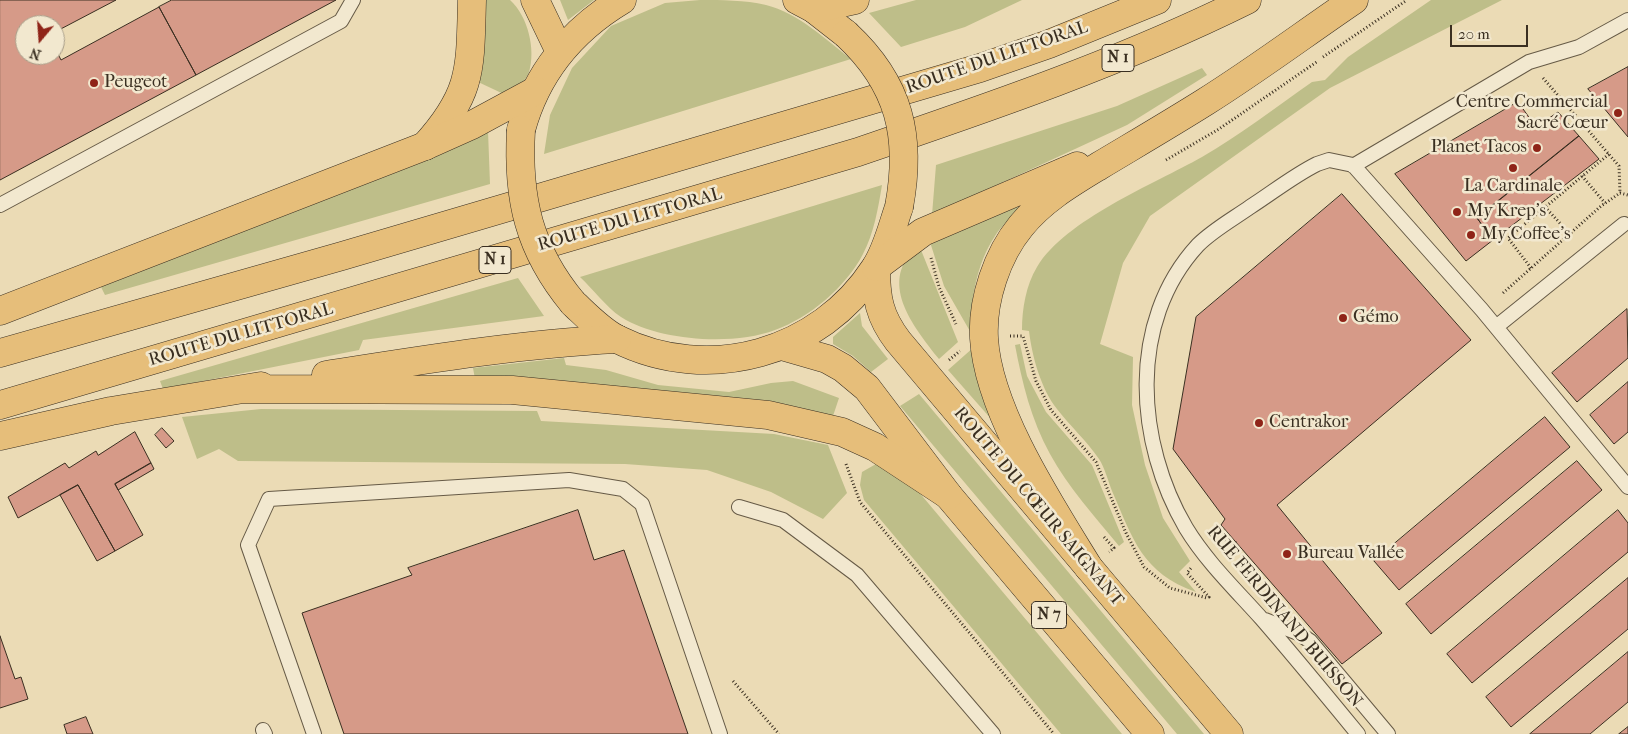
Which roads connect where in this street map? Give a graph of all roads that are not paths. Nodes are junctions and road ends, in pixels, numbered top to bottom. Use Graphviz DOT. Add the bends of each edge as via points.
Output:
graph roads {
  1 [pos="353,0"];
  2 [pos="472,0"];
  3 [pos="535,0"];
  4 [pos="622,0"];
  5 [pos="855,0"];
  6 [pos="1157,0"];
  7 [pos="1247,0"];
  8 [pos="1354,0"];
  9 [pos="806,4"];
  10 [pos="1628,20"];
  11 [pos="560,52"];
  12 [pos="535,91"];
  13 [pos="1144,138"];
  14 [pos="424,146"];
  15 [pos="1353,166"];
  16 [pos="0,205"];
  17 [pos="1624,224"];
  18 [pos="876,267"];
  19 [pos="0,311"];
  20 [pos="1496,327"];
  21 [pos="617,339"];
  22 [pos="782,346"];
  23 [pos="0,353"];
  24 [pos="243,389"];
  25 [pos="0,405"];
  26 [pos="0,436"];
  27 [pos="1628,486"];
  28 [pos="948,495"];
  29 [pos="739,507"];
  30 [pos="1089,568"];
  31 [pos="1262,619"];
  32 [pos="314,734"];
  33 [pos="720,734"];
  34 [pos="993,734"];
  35 [pos="1150,734"];
  36 [pos="1229,734"];
  37 [pos="1358,734"];
  38 [pos="1388,734"];
  1 -- 16 [label="lane" via="341,21"];
  2 -- 14 [label="main road" via="468,71 462,94 442,126"];
  3 -- 11 [label="main road"];
  4 -- 11 [label="main road" via="594,18"];
  5 -- 9 [label="main road"];
  6 -- 23 [label="main road, ROUTE DU LITTORAL / N 1" via="980,68"];
  7 -- 25 [label="main road, ROUTE DU LITTORAL / N 1" via="1094,68 858,152"];
  8 -- 13 [label="main road" via="1206,101"];
  9 -- 18 [label="main road, bridge" via="846,34 873,63 892,97 900,121 905,164 899,208"];
  10 -- 15 [label="lane" via="1579,47 1529,62"];
  11 -- 12 [label="main road"];
  12 -- 14 [label="main road"];
  12 -- 21 [label="main road, bridge" via="521,130 520,175 526,217 540,255 573,303"];
  13 -- 18 [label="main road" via="923,232"];
  13 -- 30 [label="main road" via="1068,186 1021,226 999,263 988,299 1001,340 998,398 1025,460"];
  14 -- 19 [label="main road"];
  15 -- 20 [label="lane"];
  15 -- 31 [label="lane, RUE FERDINAND BUISSON" via="1329,160 1317,164 1218,228 1199,244 1167,291 1148,359 1146,404 1157,461 1166,486 1186,529 1204,554"];
  17 -- 20 [label="lane"];
  18 -- 22 [label="main road" via="847,304 834,315 803,337"];
  18 -- 30 [label="main road, ROUTE DU CŒUR SAIGNANT" via="876,295 890,330"];
  20 -- 27 [label="lane"];
  21 -- 22 [label="main road" via="654,352 693,360 740,358"];
  21 -- 24 [label="main road" via="568,341 423,360"];
  22 -- 28 [label="main road, N 7" via="827,359 855,377 891,417"];
  24 -- 26 [label="main road" via="110,411"];
  24 -- 28 [label="main road" via="512,390 768,415 842,432 876,448"];
  28 -- 35 [label="main road, N 7"];
  29 -- 34 [label="lane" via="783,520 856,575"];
  30 -- 36 [label="main road, ROUTE DU CŒUR SAIGNANT"];
  31 -- 37 [label="lane, RUE FERDINAND BUISSON"];
  31 -- 38 [label="lane" via="1310,641"];
  32 -- 33 [label="lane" via="248,545 269,499 569,480 623,489 642,504"];
}
